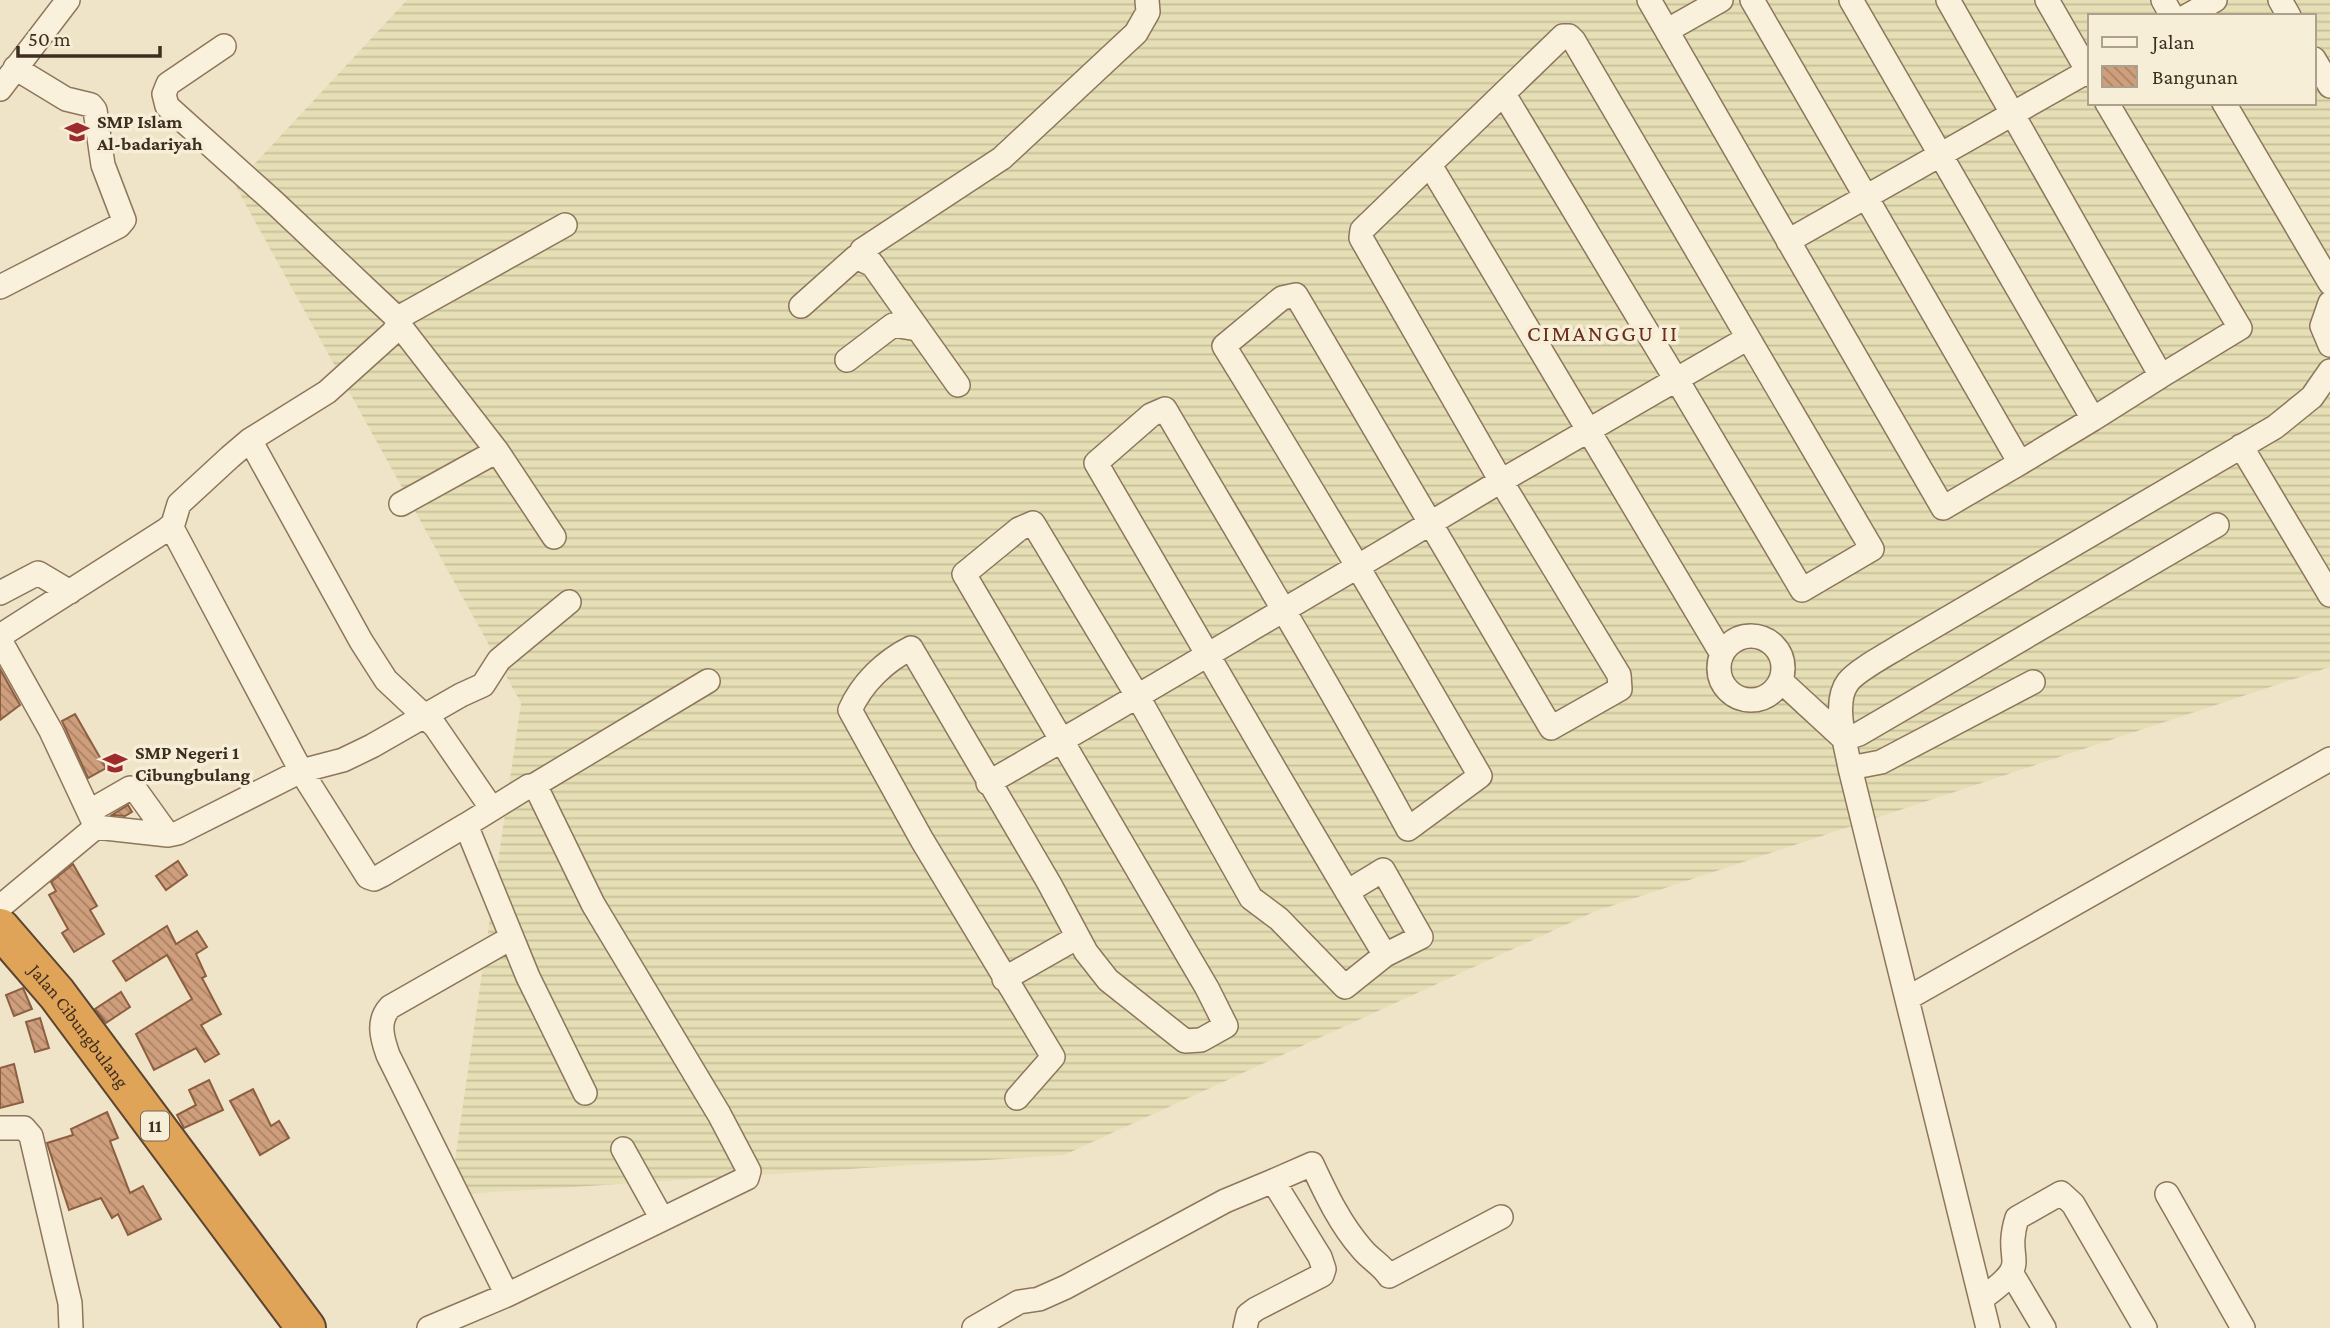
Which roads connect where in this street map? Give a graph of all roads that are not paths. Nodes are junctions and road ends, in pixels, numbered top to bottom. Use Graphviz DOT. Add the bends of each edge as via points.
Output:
graph roads {
  1 [pos="68,0"];
  2 [pos="1147,0"];
  3 [pos="1649,0"];
  4 [pos="1721,0"];
  5 [pos="1752,0"];
  6 [pos="1851,0"];
  7 [pos="1948,0"];
  8 [pos="2047,0"];
  9 [pos="2215,0"];
  10 [pos="2190,14"];
  11 [pos="1668,30"];
  12 [pos="224,46"];
  13 [pos="2316,62"];
  14 [pos="15,68"];
  15 [pos="2088,69"];
  16 [pos="2088,73"];
  17 [pos="2330,86"];
  18 [pos="0,89"];
  19 [pos="1505,96"];
  20 [pos="2108,105"];
  21 [pos="2225,105"];
  22 [pos="2013,114"];
  23 [pos="1940,155"];
  24 [pos="1430,165"];
  25 [pos="1866,197"];
  26 [pos="565,225"];
  27 [pos="1788,241"];
  28 [pos="873,265"];
  29 [pos="2330,283"];
  30 [pos="0,287"];
  31 [pos="2330,303"];
  32 [pos="801,306"];
  33 [pos="397,325"];
  34 [pos="918,330"];
  35 [pos="1748,338"];
  36 [pos="2330,345"];
  37 [pos="848,360"];
  38 [pos="2330,371"];
  39 [pos="2161,376"];
  40 [pos="1675,378"];
  41 [pos="958,385"];
  42 [pos="2093,419"];
  43 [pos="1590,429"];
  44 [pos="250,440"];
  45 [pos="2241,446"];
  46 [pos="497,451"];
  47 [pos="2021,463"];
  48 [pos="1501,481"];
  49 [pos="401,504"];
  50 [pos="1432,523"];
  51 [pos="2217,525"];
  52 [pos="171,526"];
  53 [pos="554,537"];
  54 [pos="1357,567"];
  55 [pos="70,592"];
  56 [pos="0,593"];
  57 [pos="2330,595"];
  58 [pos="569,602"];
  59 [pos="1285,610"];
  60 [pos="0,638"];
  61 [pos="1722,654"];
  62 [pos="1208,655"];
  63 [pos="708,681"];
  64 [pos="1781,681"];
  65 [pos="2033,682"];
  66 [pos="1138,697"];
  67 [pos="425,716"];
  68 [pos="1844,738"];
  69 [pos="1062,740"];
  70 [pos="2330,759"];
  71 [pos="1850,768"];
  72 [pos="301,771"];
  73 [pos="988,783"];
  74 [pos="533,786"];
  75 [pos="492,809"];
  76 [pos="93,819"];
  77 [pos="466,825"];
  78 [pos="168,835"];
  79 [pos="1347,892"];
  80 [pos="0,907"];
  81 [pos="0,928"];
  82 [pos="1077,937"];
  83 [pos="511,938"];
  84 [pos="1385,955"];
  85 [pos="1004,979"];
  86 [pos="1908,998"];
  87 [pos="585,1093"];
  88 [pos="1017,1098"];
  89 [pos="0,1128"];
  90 [pos="623,1149"];
  91 [pos="1273,1181"];
  92 [pos="2166,1194"];
  93 [pos="1501,1217"];
  94 [pos="662,1219"];
  95 [pos="2012,1274"];
  96 [pos="507,1295"];
  97 [pos="1981,1299"];
  98 [pos="999,1321"];
  99 [pos="71,1328"];
  100 [pos="306,1328"];
  101 [pos="429,1328"];
  102 [pos="974,1328"];
  103 [pos="1245,1328"];
  104 [pos="1988,1328"];
  105 [pos="2044,1328"];
  106 [pos="2145,1328"];
  107 [pos="2243,1328"];
  1 -- 14 [label="street"];
  2 -- 28 [label="street" via="1148,12 1136,33 1002,158 862,250"];
  3 -- 11 [label="street"];
  4 -- 11 [label="street"];
  5 -- 25 [label="street"];
  6 -- 23 [label="street"];
  7 -- 22 [label="street"];
  8 -- 15 [label="street"];
  9 -- 10 [label="street"];
  11 -- 27 [label="street"];
  12 -- 33 [label="street" via="168,84 164,94 167,106 275,203"];
  13 -- 17 [label="street"];
  14 -- 18 [label="street"];
  14 -- 30 [label="street" via="66,99 95,110 103,165 124,220"];
  16 -- 22 [label="street"];
  19 -- 24 [label="street"];
  19 -- 35 [label="street" via="1563,36 1569,36"];
  19 -- 40 [label="street"];
  20 -- 39 [label="street" via="2240,328"];
  21 -- 29 [label="street"];
  22 -- 23 [label="street"];
  22 -- 39 [label="street"];
  23 -- 25 [label="street"];
  23 -- 42 [label="street"];
  24 -- 43 [label="street"];
  24 -- 48 [label="street" via="1362,230 1361,238"];
  25 -- 27 [label="street"];
  25 -- 47 [label="street"];
  26 -- 33 [label="street" via="405,314"];
  27 -- 47 [label="street" via="1943,508"];
  28 -- 32 [label="street" via="856,257"];
  28 -- 34 [label="street"];
  31 -- 36 [label="street" via="2322,326"];
  33 -- 44 [label="street" via="313,402"];
  33 -- 46 [label="street"];
  34 -- 37 [label="street" via="893,325"];
  34 -- 41 [label="street"];
  35 -- 40 [label="street"];
  35 -- 40 [label="street" via="1872,549 1802,590"];
  38 -- 45 [label="street" via="2300,408"];
  39 -- 42 [label="street"];
  40 -- 43 [label="street"];
  42 -- 47 [label="street"];
  43 -- 48 [label="street"];
  43 -- 61 [label="street"];
  44 -- 52 [label="street" via="181,501"];
  44 -- 67 [label="street" via="361,641 394,690"];
  45 -- 57 [label="street"];
  45 -- 68 [label="street" via="1849,680 1842,699"];
  46 -- 49 [label="street"];
  46 -- 53 [label="street"];
  48 -- 50 [label="street"];
  48 -- 50 [label="street" via="1619,675 1620,688 1551,728"];
  50 -- 54 [label="street"];
  50 -- 54 [label="street" via="1296,295 1282,298 1224,346"];
  51 -- 68 [label="street" via="1870,729"];
  52 -- 55 [label="street"];
  52 -- 72 [label="street"];
  54 -- 59 [label="street"];
  54 -- 59 [label="street" via="1480,776 1408,829"];
  55 -- 56 [label="street" via="38,573"];
  55 -- 60 [label="street"];
  58 -- 67 [label="street" via="499,660 483,685"];
  59 -- 62 [label="street"];
  59 -- 62 [label="street" via="1166,409 1151,415 1096,463"];
  60 -- 76 [label="street"];
  61 -- 64 [label="street" via="1744,637 1764,639 1779,652"];
  61 -- 64 [label="street" via="1719,666 1724,685 1739,698 1758,700"];
  62 -- 66 [label="street"];
  62 -- 79 [label="street"];
  63 -- 74 [label="street"];
  64 -- 68 [label="street"];
  65 -- 71 [label="street" via="1881,762"];
  66 -- 69 [label="street"];
  66 -- 69 [label="street" via="1033,523 1020,529 964,574"];
  66 -- 84 [label="street" via="1251,898 1279,919 1345,987"];
  67 -- 72 [label="street" via="344,760"];
  67 -- 75 [label="street"];
  68 -- 71 [label="street"];
  69 -- 73 [label="street"];
  69 -- 82 [label="street" via="1226,1026 1201,1040 1185,1041 1108,980"];
  70 -- 86 [label="street"];
  71 -- 86 [label="street"];
  72 -- 77 [label="street" via="371,878"];
  72 -- 78 [label="street"];
  73 -- 82 [label="street"];
  73 -- 85 [label="street" via="911,648 889,659 856,696 850,710"];
  74 -- 75 [label="street"];
  74 -- 94 [label="street" via="593,904 748,1168 747,1178"];
  75 -- 77 [label="street"];
  76 -- 78 [label="street"];
  76 -- 78 [label="street" via="130,788 135,789"];
  76 -- 80 [label="street"];
  77 -- 83 [label="street"];
  79 -- 84 [label="street"];
  79 -- 84 [label="street" via="1383,870 1421,937"];
  81 -- 100 [label="highway, Jalan Cibungbulang / 11" via="57,993"];
  82 -- 85 [label="street"];
  83 -- 87 [label="street"];
  83 -- 96 [label="street" via="390,1007 382,1023 388,1055"];
  85 -- 88 [label="street" via="1053,1057"];
  86 -- 97 [label="street"];
  89 -- 99 [label="street" via="24,1128 31,1136 70,1303"];
  90 -- 94 [label="street"];
  91 -- 93 [label="street" via="1312,1164 1335,1212 1363,1251 1389,1276"];
  91 -- 98 [label="street" via="1225,1201 1066,1287 1018,1302"];
  91 -- 103 [label="street" via="1324,1269 1322,1275 1256,1309 1248,1315"];
  92 -- 107 [label="street"];
  94 -- 96 [label="street"];
  95 -- 97 [label="street"];
  95 -- 105 [label="street"];
  95 -- 106 [label="street" via="2017,1218 2061,1193 2073,1204"];
  96 -- 101 [label="street"];
  97 -- 104 [label="street"];
  98 -- 102 [label="street"];
}
